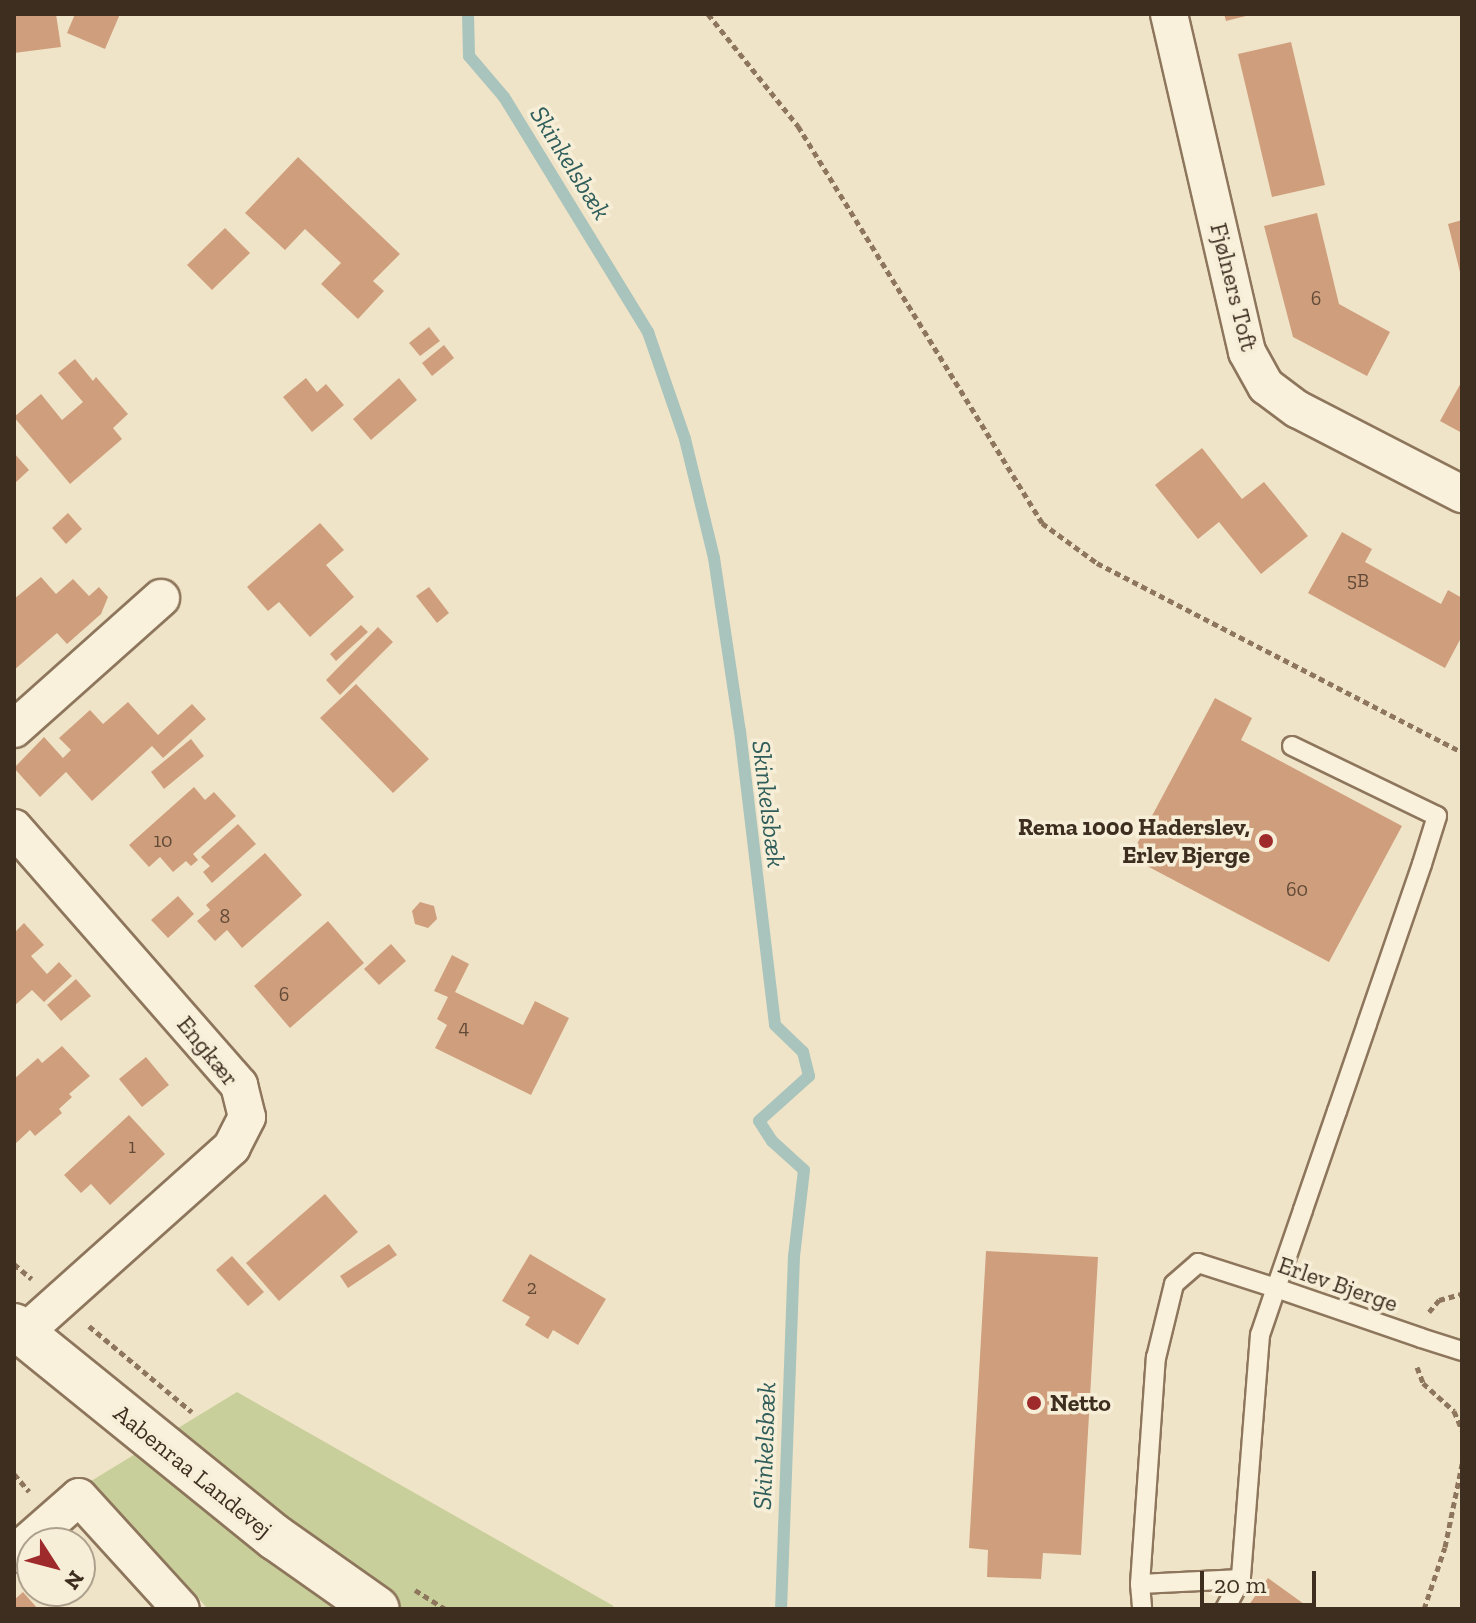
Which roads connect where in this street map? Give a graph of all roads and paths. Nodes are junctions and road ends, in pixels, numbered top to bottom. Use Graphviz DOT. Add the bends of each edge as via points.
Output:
graph roads {
  1 [pos="708,14"];
  2 [pos="1169,14"];
  3 [pos="1462,494"];
  4 [pos="161,598"];
  5 [pos="14,729"];
  6 [pos="1292,746"];
  7 [pos="1462,752"];
  8 [pos="14,828"];
  9 [pos="1276,1288"];
  10 [pos="19,1330"];
  11 [pos="1462,1351"];
  12 [pos="1462,1464"];
  13 [pos="14,1554"];
  14 [pos="1241,1579"];
  15 [pos="1140,1584"];
  16 [pos="181,1609"];
  17 [pos="377,1609"];
  18 [pos="1142,1609"];
  19 [pos="1225,1609"];
  20 [pos="1424,1609"];
  1 -- 7 [label="path" via="798,126 1042,523 1097,563"];
  2 -- 3 [label="street, Fjølners Toft" via="1247,352 1266,386 1297,409"];
  4 -- 5 [label="street"];
  6 -- 9 [label="lane" via="1437,816"];
  8 -- 10 [label="street, Engkær" via="239,1085 247,1117 232,1147"];
  9 -- 11 [label="lane, Erlev Bjerge"];
  9 -- 14 [label="lane" via="1260,1335"];
  9 -- 15 [label="lane, Erlev Bjerge" via="1198,1263 1174,1284 1156,1358"];
  10 -- 17 [label="main road, Aabenraa Landevej" via="276,1538"];
  12 -- 20 [label="path" via="1445,1547"];
  13 -- 16 [label="street" via="79,1497"];
  14 -- 15 [label="lane"];
  14 -- 19 [label="lane"];
  15 -- 18 [label="lane"];
}
